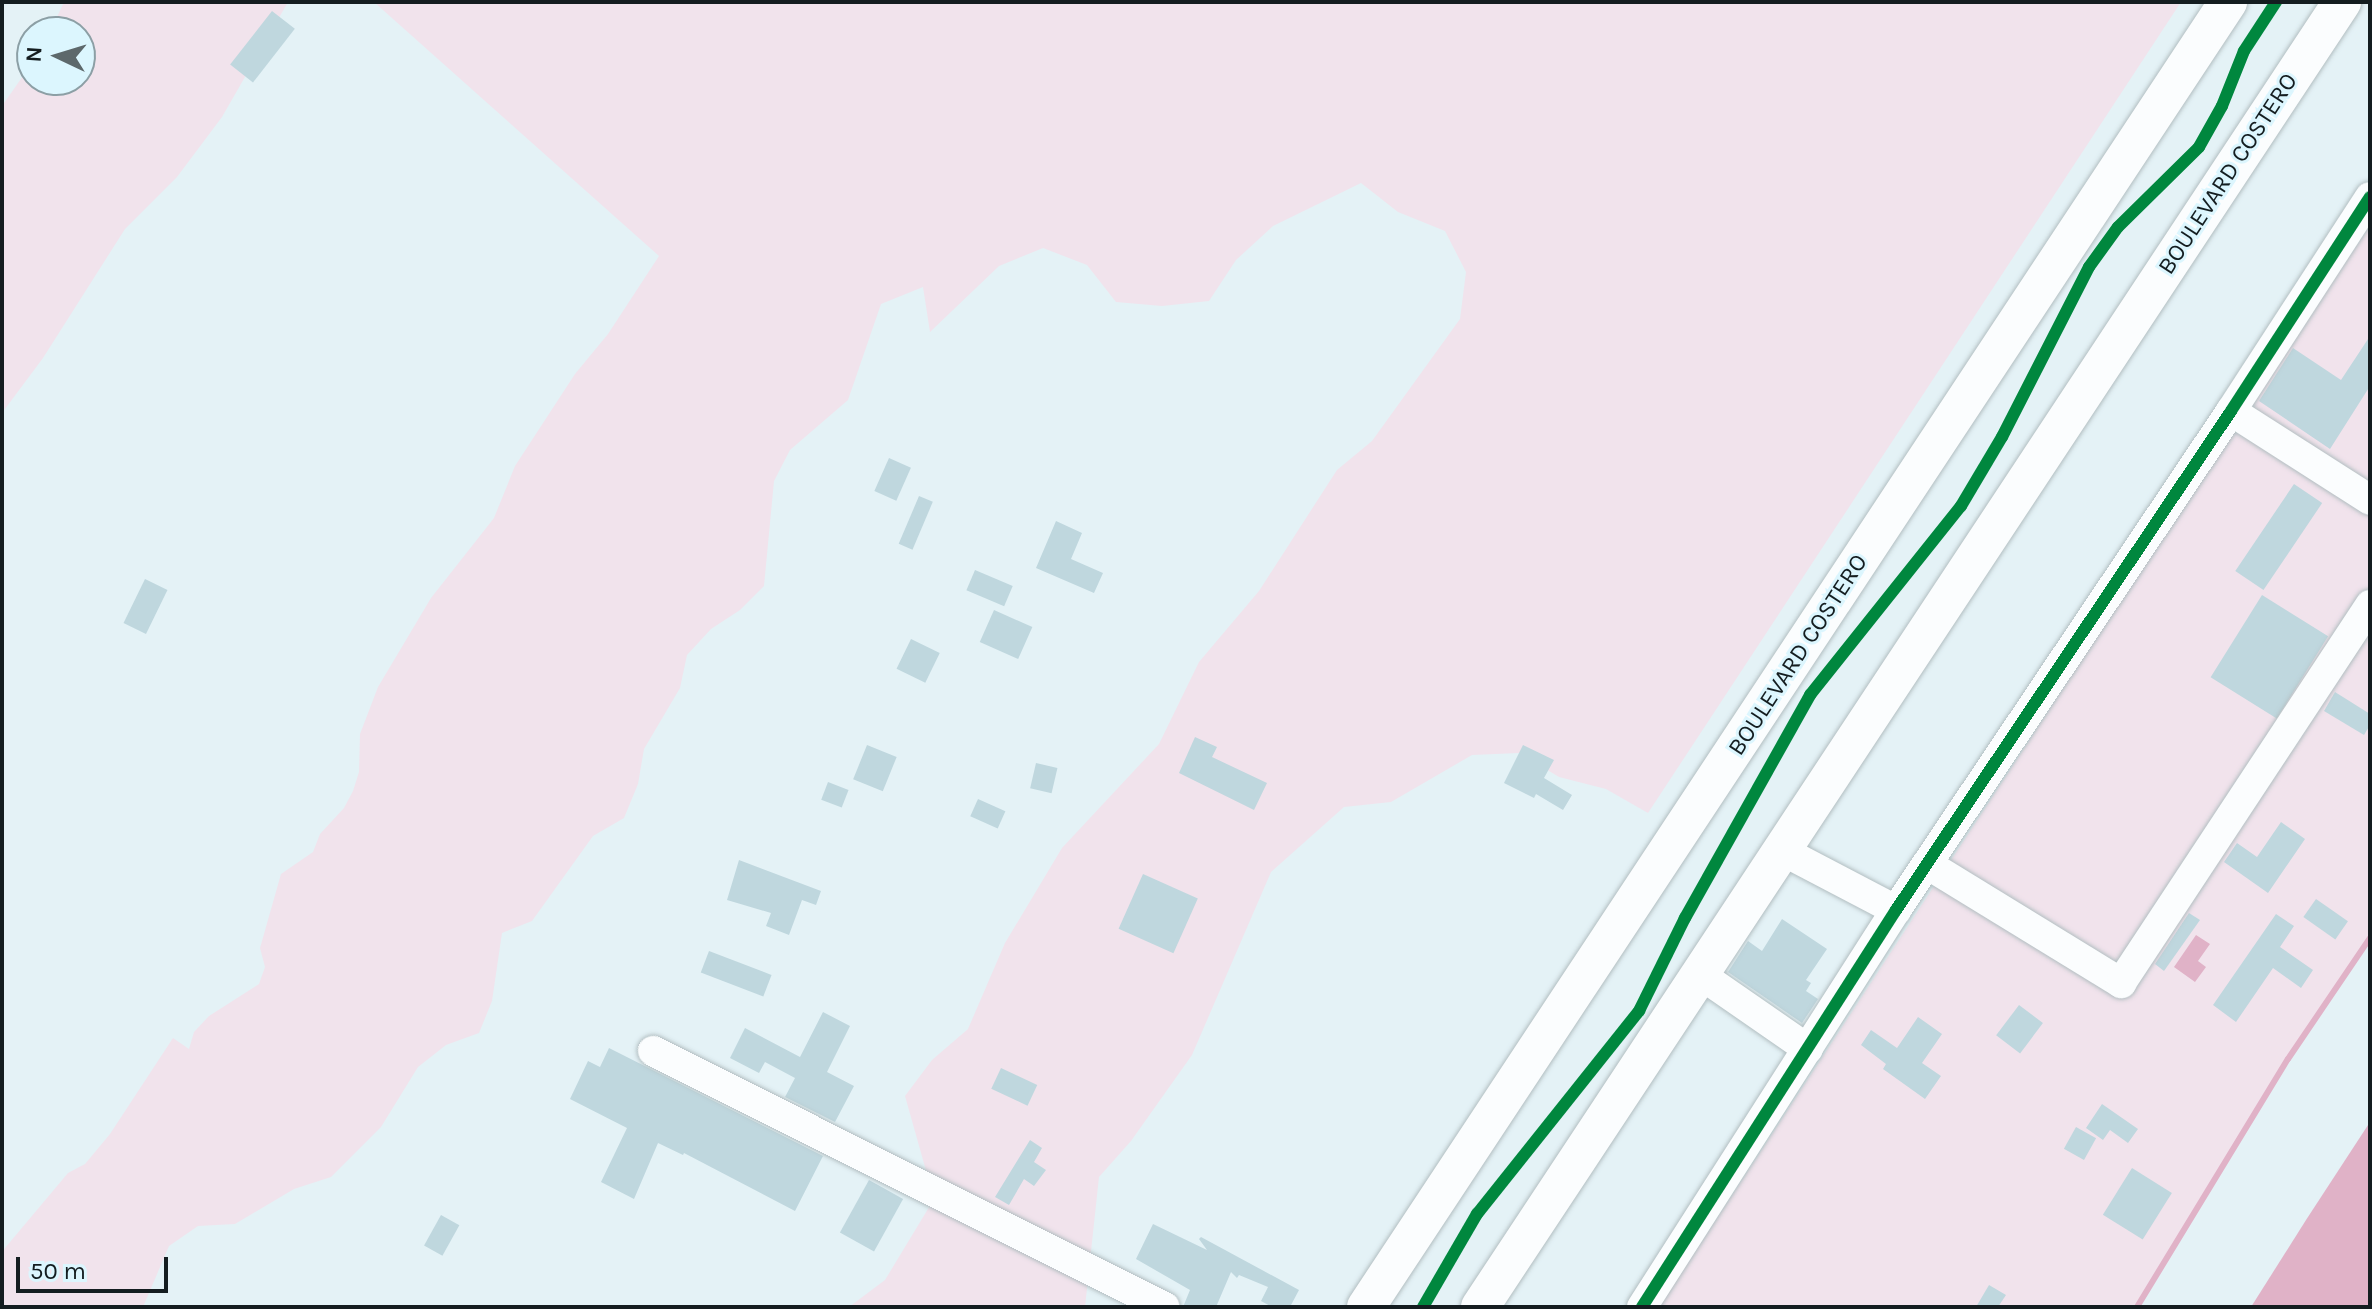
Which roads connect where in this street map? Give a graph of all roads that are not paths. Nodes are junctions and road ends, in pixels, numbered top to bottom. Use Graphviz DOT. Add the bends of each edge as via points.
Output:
graph roads {
  1 [pos="2228,2"];
  2 [pos="2342,2"];
  3 [pos="2370,197"];
  4 [pos="2231,411"];
  5 [pos="2370,500"];
  6 [pos="2370,605"];
  7 [pos="1781,850"];
  8 [pos="1927,864"];
  9 [pos="1896,910"];
  10 [pos="1701,975"];
  11 [pos="1808,1049"];
  12 [pos="653,1051"];
  13 [pos="1165,1307"];
  14 [pos="1366,1307"];
  15 [pos="1480,1307"];
  16 [pos="1642,1307"];
  1 -- 14 [label="main road, BOULEVARD COSTERO"];
  2 -- 7 [label="main road, BOULEVARD COSTERO"];
  3 -- 4 [label="street"];
  4 -- 5 [label="street"];
  4 -- 8 [label="street"];
  6 -- 8 [label="street" via="2121,983"];
  7 -- 9 [label="street"];
  7 -- 10 [label="main road, BOULEVARD COSTERO"];
  8 -- 9 [label="street"];
  9 -- 11 [label="street"];
  10 -- 11 [label="street"];
  10 -- 15 [label="main road, BOULEVARD COSTERO"];
  11 -- 16 [label="street"];
  12 -- 13 [label="street"];
}
